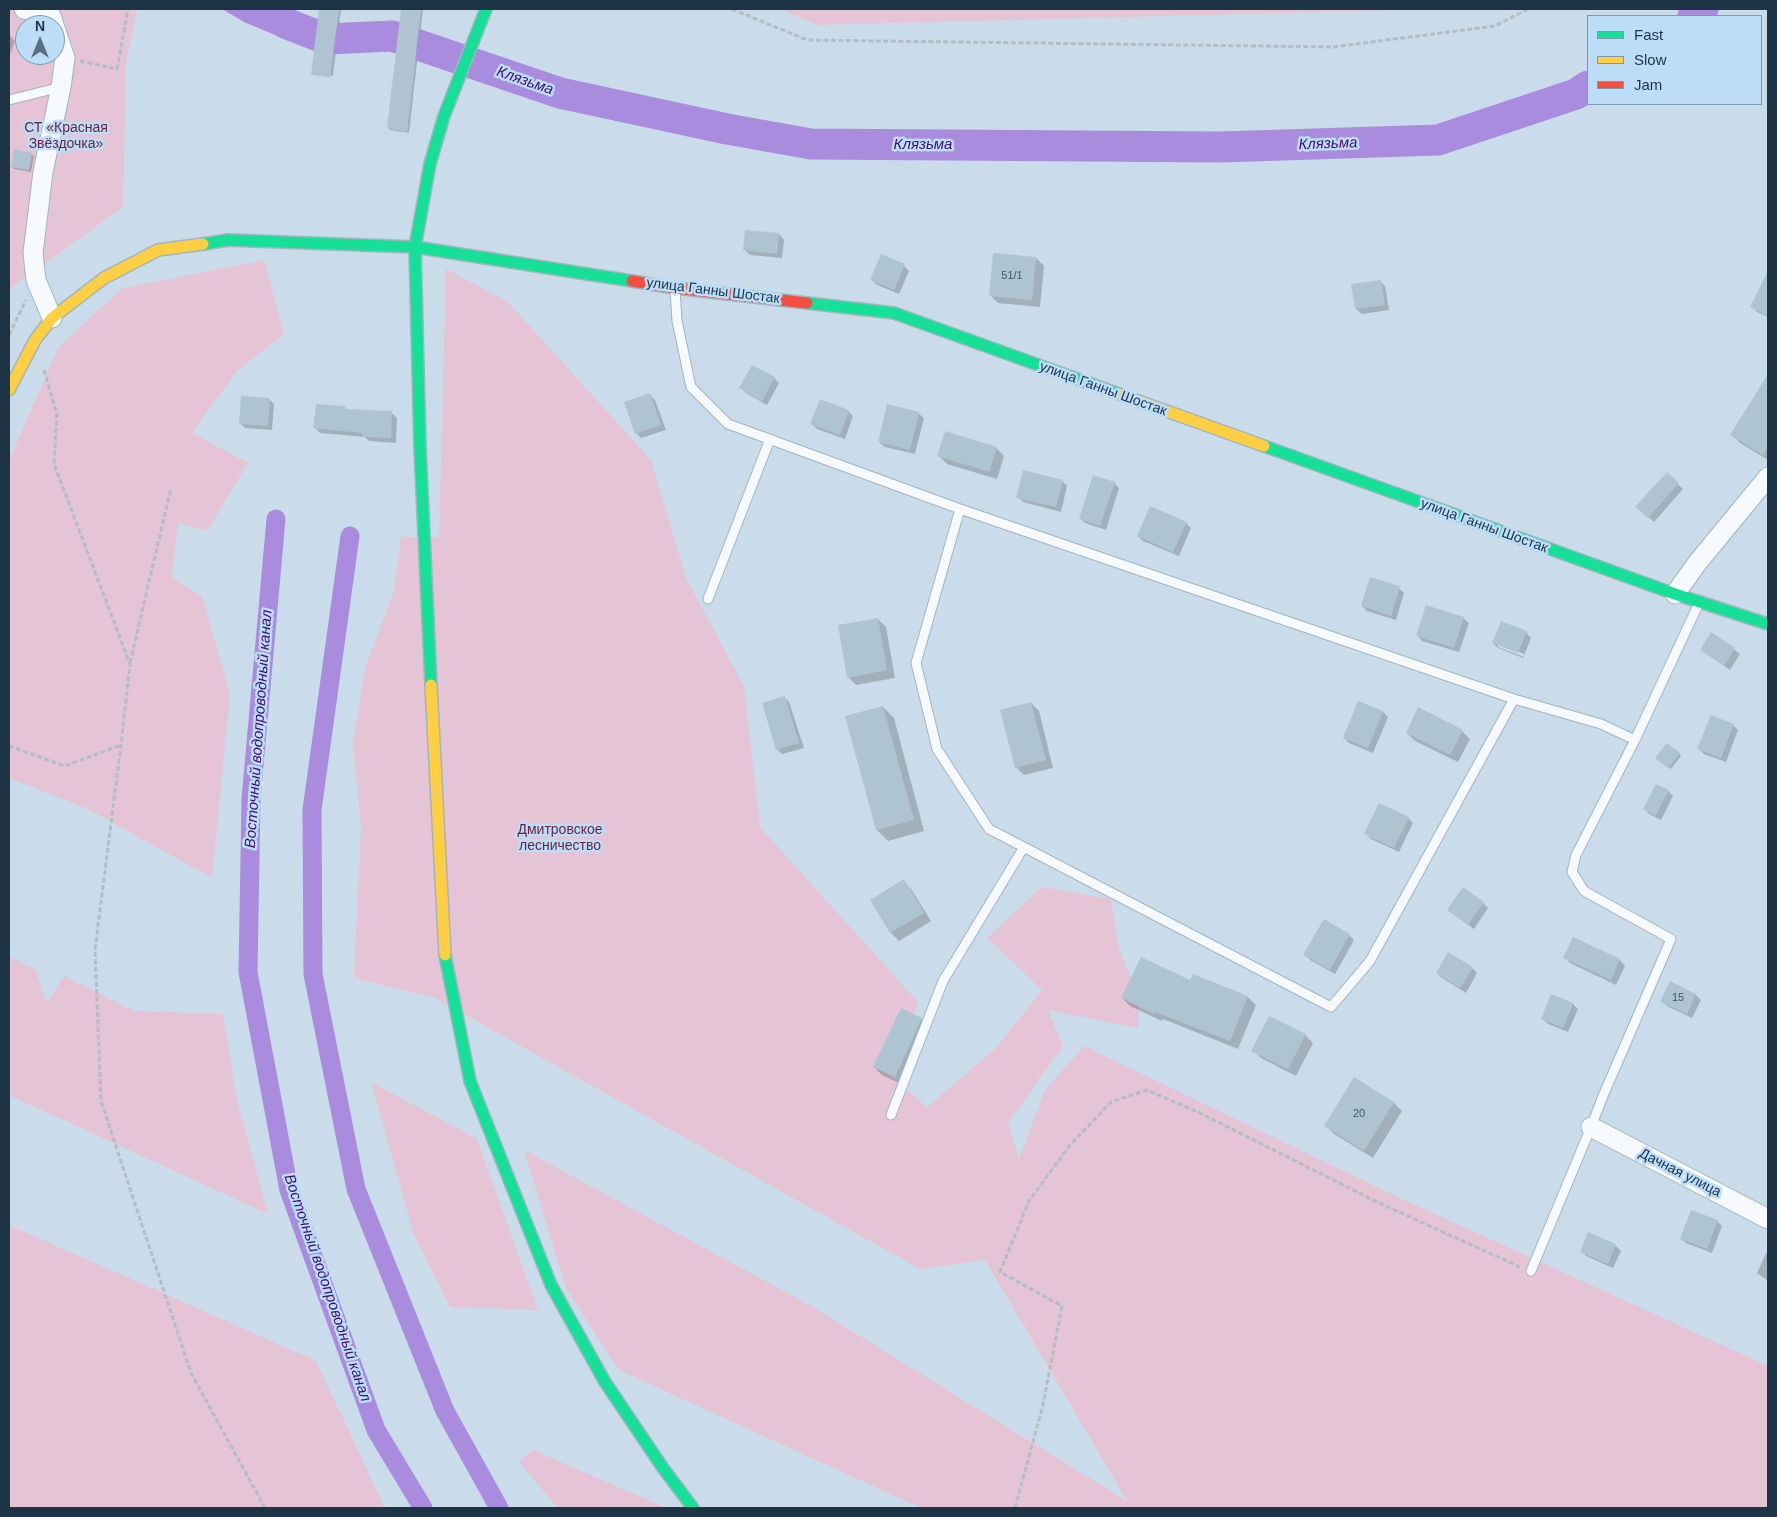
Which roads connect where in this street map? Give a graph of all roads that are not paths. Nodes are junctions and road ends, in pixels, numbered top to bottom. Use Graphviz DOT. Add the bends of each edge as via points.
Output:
graph roads {
  1 [pos="24,9"];
  2 [pos="486,9"];
  3 [pos="47,15"];
  4 [pos="64,65"];
  5 [pos="61,87"];
  6 [pos="9,100"];
  7 [pos="416,246"];
  8 [pos="675,288"];
  9 [pos="52,318"];
  10 [pos="9,390"];
  11 [pos="770,440"];
  12 [pos="1768,477"];
  13 [pos="960,508"];
  14 [pos="1675,594"];
  15 [pos="708,599"];
  16 [pos="1699,603"];
  17 [pos="1768,624"];
  18 [pos="1514,699"];
  19 [pos="1635,740"];
  20 [pos="1024,847"];
  21 [pos="891,1115"];
  22 [pos="1591,1127"];
  23 [pos="1768,1219"];
  24 [pos="1530,1271"];
  25 [pos="693,1508"];
  1 -- 3 [label="street"];
  2 -- 7 [label="main road" via="444,116 430,164"];
  4 -- 5 [label="street"];
  5 -- 6 [label="lane"];
  5 -- 9 [label="street" via="43,172 33,253 36,280"];
  7 -- 8 [label="main road, улица Ганны Шостак"];
  7 -- 9 [label="main road, улица Ганны Шостак" via="228,240 158,250 104,278"];
  7 -- 25 [label="main road" via="421,458 444,948 470,1081 551,1285 605,1382"];
  8 -- 11 [label="lane" via="677,321 691,387 728,424"];
  8 -- 14 [label="main road, улица Ганны Шостак" via="894,314"];
  9 -- 10 [label="main road, улица Ганны Шостак" via="35,340"];
  11 -- 13 [label="lane"];
  11 -- 15 [label="lane"];
  12 -- 14 [label="street"];
  13 -- 18 [label="lane"];
  13 -- 20 [label="lane" via="916,663 937,749 989,829"];
  14 -- 16 [label="main road, улица Ганны Шостак"];
  16 -- 17 [label="main road, улица Ганны Шостак"];
  16 -- 19 [label="lane"];
  18 -- 19 [label="lane" via="1601,724"];
  18 -- 20 [label="lane" via="1370,961 1331,1007"];
  19 -- 22 [label="lane" via="1576,855 1572,872 1584,891 1670,939"];
  20 -- 21 [label="lane" via="943,981"];
  22 -- 23 [label="street, Дачная улица"];
  22 -- 24 [label="lane"];
}
